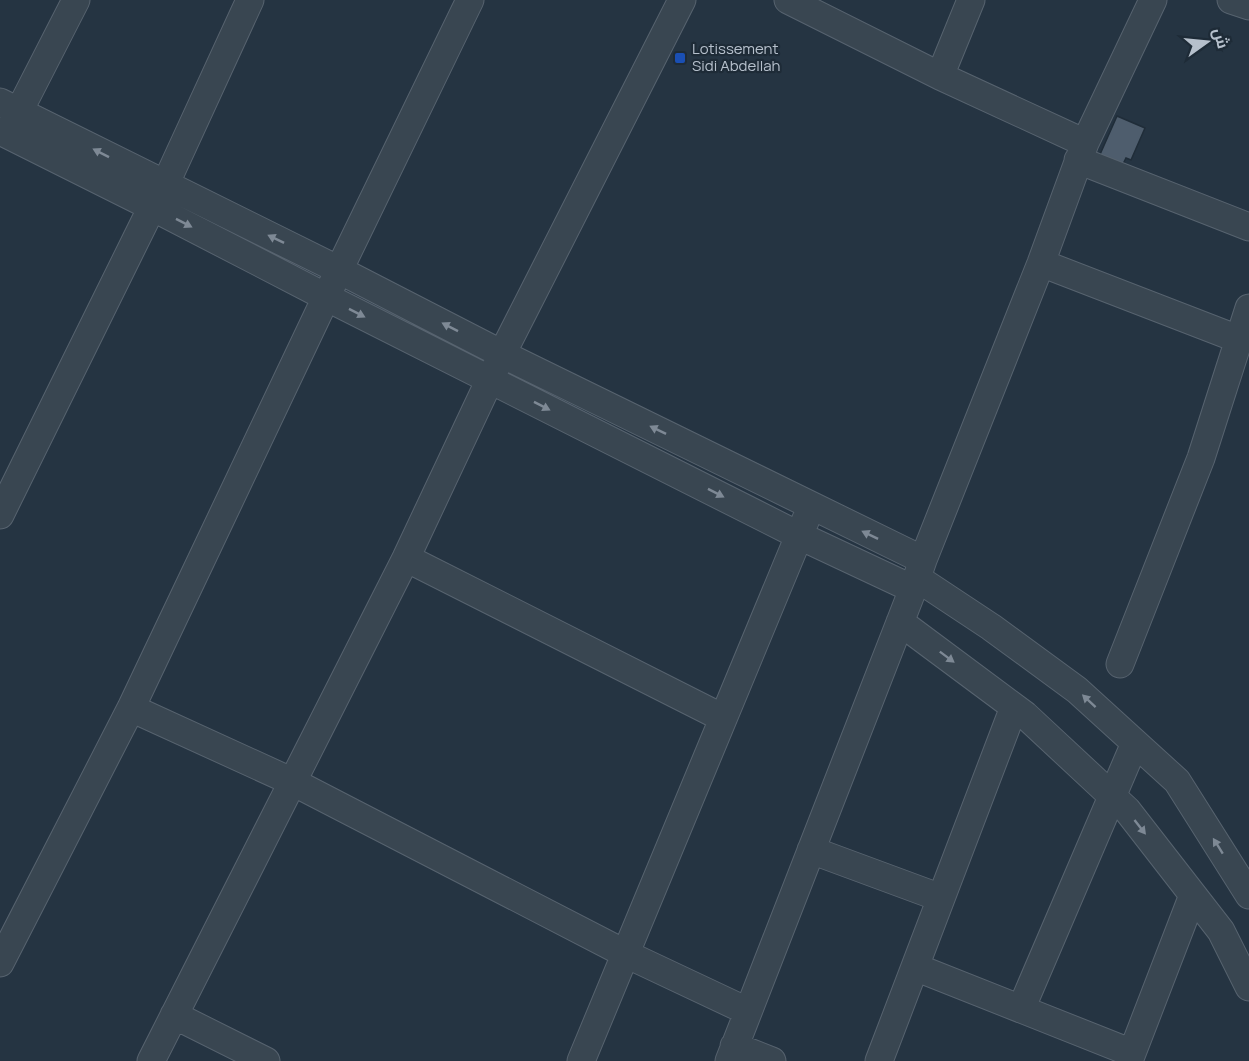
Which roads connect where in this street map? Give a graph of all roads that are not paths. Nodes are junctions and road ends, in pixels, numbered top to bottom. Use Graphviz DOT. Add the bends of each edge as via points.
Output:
graph roads {
  1 [pos="76,0"];
  2 [pos="250,0"];
  3 [pos="470,0"];
  4 [pos="682,0"];
  5 [pos="788,0"];
  6 [pos="971,0"];
  7 [pos="1153,0"];
  8 [pos="1231,0"];
  9 [pos="1249,6"];
  10 [pos="940,76"];
  11 [pos="5,126"];
  12 [pos="1082,152"];
  13 [pos="159,196"];
  14 [pos="1249,227"];
  15 [pos="1041,264"];
  16 [pos="339,270"];
  17 [pos="326,297"];
  18 [pos="1249,308"];
  19 [pos="1238,339"];
  20 [pos="502,354"];
  21 [pos="489,380"];
  22 [pos="812,506"];
  23 [pos="0,515"];
  24 [pos="798,535"];
  25 [pos="406,558"];
  26 [pos="918,576"];
  27 [pos="900,622"];
  28 [pos="1120,664"];
  29 [pos="1014,707"];
  30 [pos="131,708"];
  31 [pos="723,718"];
  32 [pos="1135,743"];
  33 [pos="293,782"];
  34 [pos="1112,796"];
  35 [pos="811,850"];
  36 [pos="1193,895"];
  37 [pos="1249,895"];
  38 [pos="941,898"];
  39 [pos="626,954"];
  40 [pos="0,963"];
  41 [pos="915,967"];
  42 [pos="1249,987"];
  43 [pos="1022,1009"];
  44 [pos="747,1011"];
  45 [pos="174,1015"];
  46 [pos="732,1053"];
  47 [pos="1130,1057"];
  48 [pos="151,1061"];
  49 [pos="266,1061"];
  50 [pos="580,1061"];
  51 [pos="772,1061"];
  52 [pos="879,1061"];
  1 -- 11 [label="street"];
  2 -- 13 [label="street"];
  3 -- 16 [label="street"];
  4 -- 20 [label="street"];
  5 -- 10 [label="street"];
  6 -- 10 [label="street"];
  7 -- 12 [label="street"];
  8 -- 9 [label="street"];
  10 -- 12 [label="street"];
  11 -- 13 [label="street"];
  12 -- 14 [label="street"];
  12 -- 15 [label="street"];
  16 -- 13 [label="street, one-way"];
  13 -- 17 [label="street, one-way"];
  13 -- 23 [label="street"];
  15 -- 19 [label="street"];
  15 -- 26 [label="street"];
  16 -- 17 [label="street"];
  20 -- 16 [label="street, one-way"];
  17 -- 21 [label="street, one-way"];
  17 -- 30 [label="street"];
  18 -- 19 [label="street"];
  19 -- 28 [label="street" via="1201,458"];
  20 -- 21 [label="street"];
  22 -- 20 [label="street, one-way"];
  21 -- 24 [label="street, one-way"];
  21 -- 25 [label="street"];
  22 -- 24 [label="street"];
  26 -- 22 [label="street, one-way"];
  24 -- 26 [label="street"];
  24 -- 31 [label="street"];
  25 -- 31 [label="street"];
  25 -- 33 [label="street"];
  26 -- 27 [label="street"];
  32 -- 26 [label="street, one-way" via="1077,690"];
  27 -- 29 [label="street, one-way"];
  27 -- 35 [label="street"];
  29 -- 34 [label="street"];
  29 -- 38 [label="street"];
  30 -- 33 [label="street"];
  30 -- 40 [label="street"];
  31 -- 39 [label="street"];
  32 -- 34 [label="street"];
  37 -- 32 [label="street, one-way" via="1177,781"];
  33 -- 39 [label="street"];
  33 -- 45 [label="street"];
  34 -- 36 [label="street, one-way"];
  34 -- 43 [label="street"];
  35 -- 38 [label="street"];
  35 -- 44 [label="street"];
  36 -- 42 [label="street" via="1221,931"];
  36 -- 47 [label="street"];
  38 -- 41 [label="street"];
  39 -- 44 [label="street"];
  39 -- 50 [label="street"];
  41 -- 43 [label="street"];
  41 -- 52 [label="street"];
  43 -- 47 [label="street"];
  44 -- 46 [label="street"];
  45 -- 48 [label="street"];
  45 -- 49 [label="street"];
  46 -- 51 [label="street"];
}
